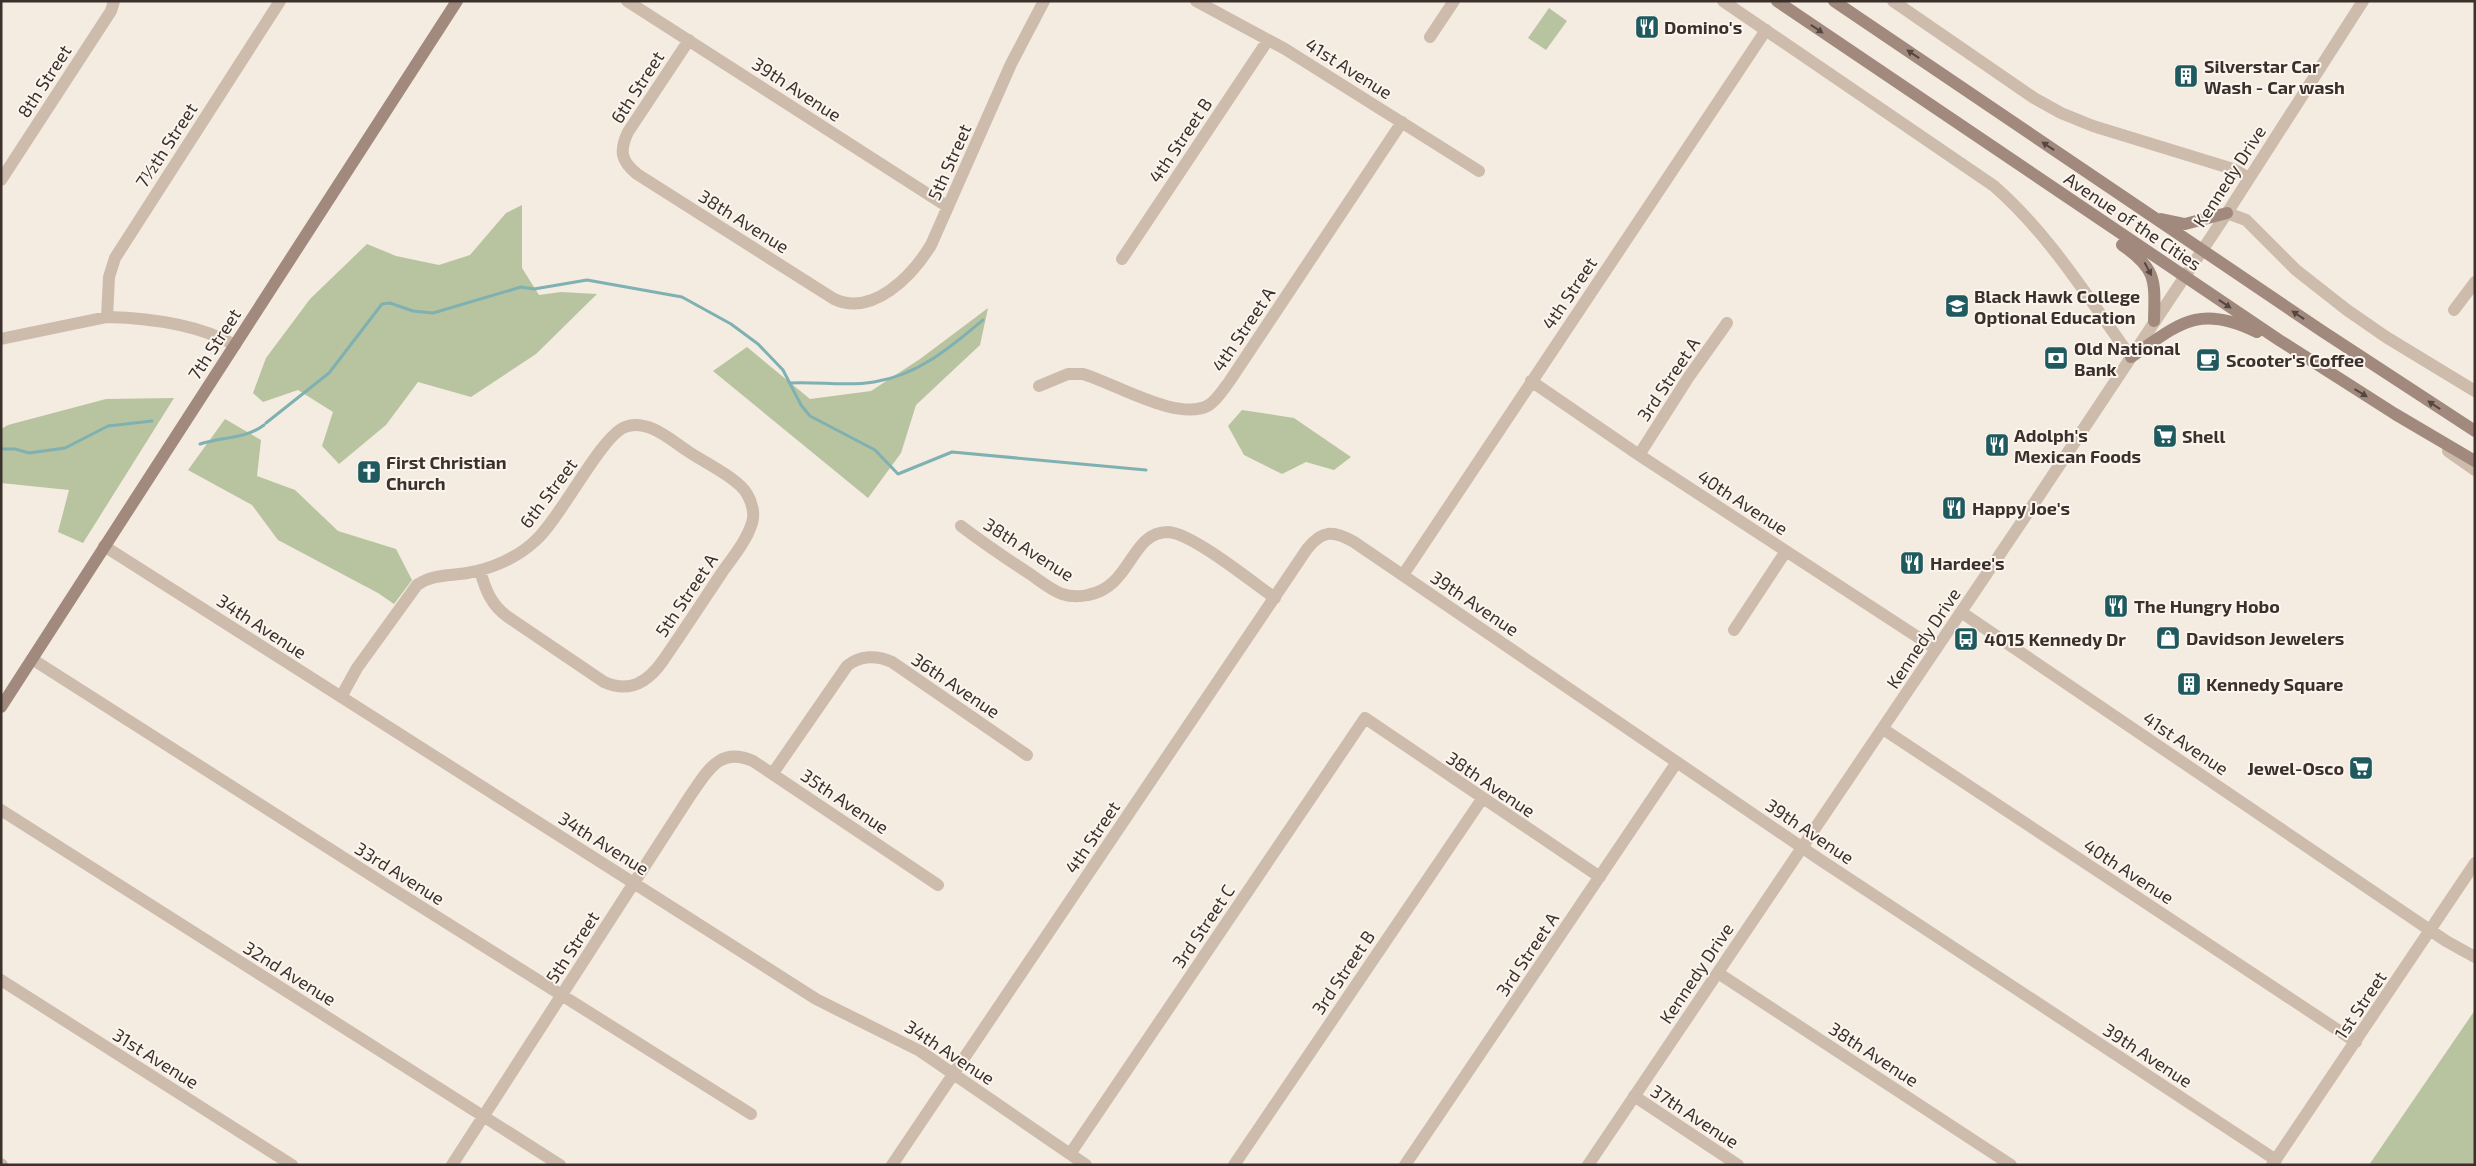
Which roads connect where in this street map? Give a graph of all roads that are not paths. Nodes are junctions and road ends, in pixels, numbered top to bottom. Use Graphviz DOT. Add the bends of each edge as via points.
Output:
graph roads {
  1 [pos="114,1"];
  2 [pos="280,1"];
  3 [pos="457,1"];
  4 [pos="627,1"];
  5 [pos="1044,1"];
  6 [pos="1196,1"];
  7 [pos="1454,1"];
  8 [pos="1723,1"];
  9 [pos="1777,1"];
  10 [pos="1834,1"];
  11 [pos="1893,1"];
  12 [pos="2363,1"];
  13 [pos="1766,30"];
  14 [pos="1430,37"];
  15 [pos="688,40"];
  16 [pos="1268,40"];
  17 [pos="1402,122"];
  18 [pos="1957,123"];
  19 [pos="622,156"];
  20 [pos="1479,171"];
  21 [pos="2249,178"];
  22 [pos="1,180"];
  23 [pos="948,207"];
  24 [pos="2227,213"];
  25 [pos="2151,215"];
  26 [pos="2202,250"];
  27 [pos="1122,259"];
  28 [pos="2184,277"];
  29 [pos="2475,282"];
  30 [pos="853,305"];
  31 [pos="2454,310"];
  32 [pos="107,317"];
  33 [pos="2154,321"];
  34 [pos="1727,323"];
  35 [pos="1,339"];
  36 [pos="234,345"];
  37 [pos="2296,352"];
  38 [pos="2131,357"];
  39 [pos="1531,381"];
  40 [pos="1039,386"];
  41 [pos="2475,391"];
  42 [pos="2414,426"];
  43 [pos="2475,431"];
  44 [pos="1639,455"];
  45 [pos="2475,461"];
  46 [pos="2475,470"];
  47 [pos="754,515"];
  48 [pos="961,526"];
  49 [pos="1326,534"];
  50 [pos="104,546"];
  51 [pos="1786,551"];
  52 [pos="480,570"];
  53 [pos="1403,575"];
  54 [pos="1274,598"];
  55 [pos="1961,612"];
  56 [pos="1734,630"];
  57 [pos="1936,649"];
  58 [pos="32,659"];
  59 [pos="341,697"];
  60 [pos="1,707"];
  61 [pos="1365,718"];
  62 [pos="1883,729"];
  63 [pos="1027,755"];
  64 [pos="729,756"];
  65 [pos="1677,762"];
  66 [pos="773,773"];
  67 [pos="1482,799"];
  68 [pos="1,810"];
  69 [pos="1803,847"];
  70 [pos="2475,863"];
  71 [pos="1600,877"];
  72 [pos="635,883"];
  73 [pos="938,884"];
  74 [pos="2432,930"];
  75 [pos="2471,955"];
  76 [pos="1718,972"];
  77 [pos="1,980"];
  78 [pos="562,995"];
  79 [pos="2356,1042"];
  80 [pos="953,1073"];
  81 [pos="1634,1096"];
  82 [pos="751,1114"];
  83 [pos="483,1116"];
  84 [pos="1070,1154"];
  85 [pos="2274,1162"];
  86 [pos="292,1165"];
  87 [pos="452,1165"];
  88 [pos="560,1165"];
  89 [pos="892,1165"];
  90 [pos="1086,1165"];
  91 [pos="1234,1165"];
  92 [pos="1405,1165"];
  93 [pos="1588,1165"];
  94 [pos="1738,1165"];
  95 [pos="2011,1165"];
  1 -- 22 [label="street, 8th Street" via="111,11"];
  2 -- 32 [label="street, 7½th Street" via="115,258 109,277"];
  3 -- 36 [label="main road, 7th Street"];
  4 -- 15 [label="street, 39th Avenue"];
  5 -- 23 [label="street, 5th Street" via="1011,64"];
  6 -- 16 [label="street, 41st Avenue"];
  7 -- 14 [label="street"];
  8 -- 13 [label="street"];
  9 -- 18 [label="main road, Avenue of the Cities, one-way"];
  25 -- 10 [label="main road, Avenue of the Cities, one-way"];
  11 -- 21 [label="street" via="2061,113 2233,169"];
  12 -- 21 [label="street, Kennedy Drive"];
  13 -- 38 [label="street" via="1977,173 2012,202 2054,249"];
  13 -- 39 [label="street, 4th Street"];
  15 -- 19 [label="street, 6th Street" via="628,132"];
  15 -- 23 [label="street, 39th Avenue"];
  16 -- 17 [label="street, 41st Avenue"];
  16 -- 27 [label="street, 4th Street B"];
  17 -- 20 [label="street, 41st Avenue"];
  17 -- 40 [label="street, 4th Street A" via="1229,382 1210,404 1182,410 1090,376 1076,374 1060,376"];
  18 -- 28 [label="main road, Avenue of the Cities"];
  18 -- 33 [label="main road, one-way" via="2026,178 2143,261 2153,279"];
  19 -- 30 [label="street, 38th Avenue" via="629,167 645,179 834,299"];
  21 -- 24 [label="street, Kennedy Drive"];
  23 -- 30 [label="street, 5th Street" via="931,245 911,272 884,293 868,302"];
  24 -- 25 [label="main road" via="2185,224"];
  24 -- 26 [label="street, Kennedy Drive"];
  24 -- 41 [label="street" via="2246,220 2296,270 2347,310"];
  25 -- 26 [label="main road, Avenue of the Cities"];
  26 -- 28 [label="street, Kennedy Drive"];
  43 -- 26 [label="main road, Avenue of the Cities, one-way"];
  28 -- 33 [label="street, Kennedy Drive"];
  28 -- 37 [label="main road, Avenue of the Cities, one-way"];
  29 -- 31 [label="street"];
  32 -- 35 [label="street"];
  32 -- 36 [label="street" via="151,320 215,334"];
  33 -- 38 [label="street, Kennedy Drive"];
  34 -- 44 [label="street, 3rd Street A"];
  36 -- 50 [label="main road, 7th Street"];
  37 -- 38 [label="main road" via="2253,330 2216,317 2188,320"];
  37 -- 42 [label="main road, Avenue of the Cities, one-way"];
  38 -- 55 [label="street, Kennedy Drive"];
  39 -- 44 [label="street, 40th Avenue"];
  39 -- 53 [label="street, 4th Street"];
  42 -- 45 [label="main road, Avenue of the Cities"];
  42 -- 46 [label="street"];
  44 -- 51 [label="street, 40th Avenue"];
  47 -- 52 [label="street, 6th Street" via="746,491 730,479 648,427 626,426 606,443 544,532 521,553"];
  47 -- 52 [label="street, 5th Street A" via="744,540 662,662 648,679 636,686 620,687 604,682 508,617 489,598"];
  48 -- 54 [label="street, 38th Avenue" via="1051,588 1070,596 1097,594 1112,586 1145,540 1166,532 1189,539"];
  49 -- 53 [label="street, 39th Avenue" via="1346,537"];
  49 -- 54 [label="street, 4th Street" via="1314,540"];
  50 -- 58 [label="main road, 7th Street"];
  50 -- 59 [label="street, 34th Avenue"];
  51 -- 56 [label="street"];
  51 -- 57 [label="street, 40th Avenue"];
  52 -- 59 [label="street, 6th Street" via="429,578 417,585 357,668"];
  53 -- 65 [label="street, 39th Avenue"];
  54 -- 80 [label="street, 4th Street"];
  55 -- 57 [label="street, Kennedy Drive"];
  55 -- 74 [label="street, 41st Avenue"];
  57 -- 62 [label="street, Kennedy Drive"];
  58 -- 60 [label="main road, 7th Street"];
  58 -- 78 [label="street, 33rd Avenue"];
  59 -- 72 [label="street, 34th Avenue"];
  61 -- 67 [label="street, 38th Avenue"];
  61 -- 84 [label="street, 3rd Street C"];
  62 -- 69 [label="street, Kennedy Drive"];
  62 -- 79 [label="street, 40th Avenue"];
  63 -- 66 [label="street, 36th Avenue" via="892,662 883,658 860,658 847,666"];
  64 -- 66 [label="street, 35th Avenue" via="746,758"];
  64 -- 72 [label="street, 5th Street" via="709,769"];
  65 -- 69 [label="street, 39th Avenue"];
  65 -- 71 [label="street, 3rd Street A"];
  66 -- 73 [label="street, 35th Avenue"];
  67 -- 71 [label="street, 38th Avenue"];
  67 -- 91 [label="street, 3rd Street B"];
  68 -- 83 [label="street, 32nd Avenue"];
  69 -- 76 [label="street, Kennedy Drive"];
  69 -- 85 [label="street, 39th Avenue"];
  70 -- 74 [label="street, 1st Street"];
  71 -- 92 [label="street, 3rd Street A"];
  72 -- 78 [label="street, 5th Street"];
  72 -- 80 [label="street, 34th Avenue" via="823,1003 896,1037"];
  74 -- 75 [label="street, 41st Avenue"];
  74 -- 79 [label="street, 1st Street"];
  76 -- 81 [label="street, Kennedy Drive"];
  76 -- 95 [label="street, 38th Avenue"];
  77 -- 86 [label="street, 31st Avenue"];
  78 -- 82 [label="street, 33rd Avenue"];
  78 -- 83 [label="street, 5th Street"];
  79 -- 85 [label="street, 1st Street"];
  80 -- 84 [label="street, 34th Avenue"];
  80 -- 89 [label="street, 4th Street"];
  81 -- 93 [label="street, Kennedy Drive"];
  81 -- 94 [label="street, 37th Avenue"];
  83 -- 87 [label="street, 5th Street"];
  83 -- 88 [label="street, 32nd Avenue"];
  84 -- 90 [label="street, 34th Avenue"];
}
